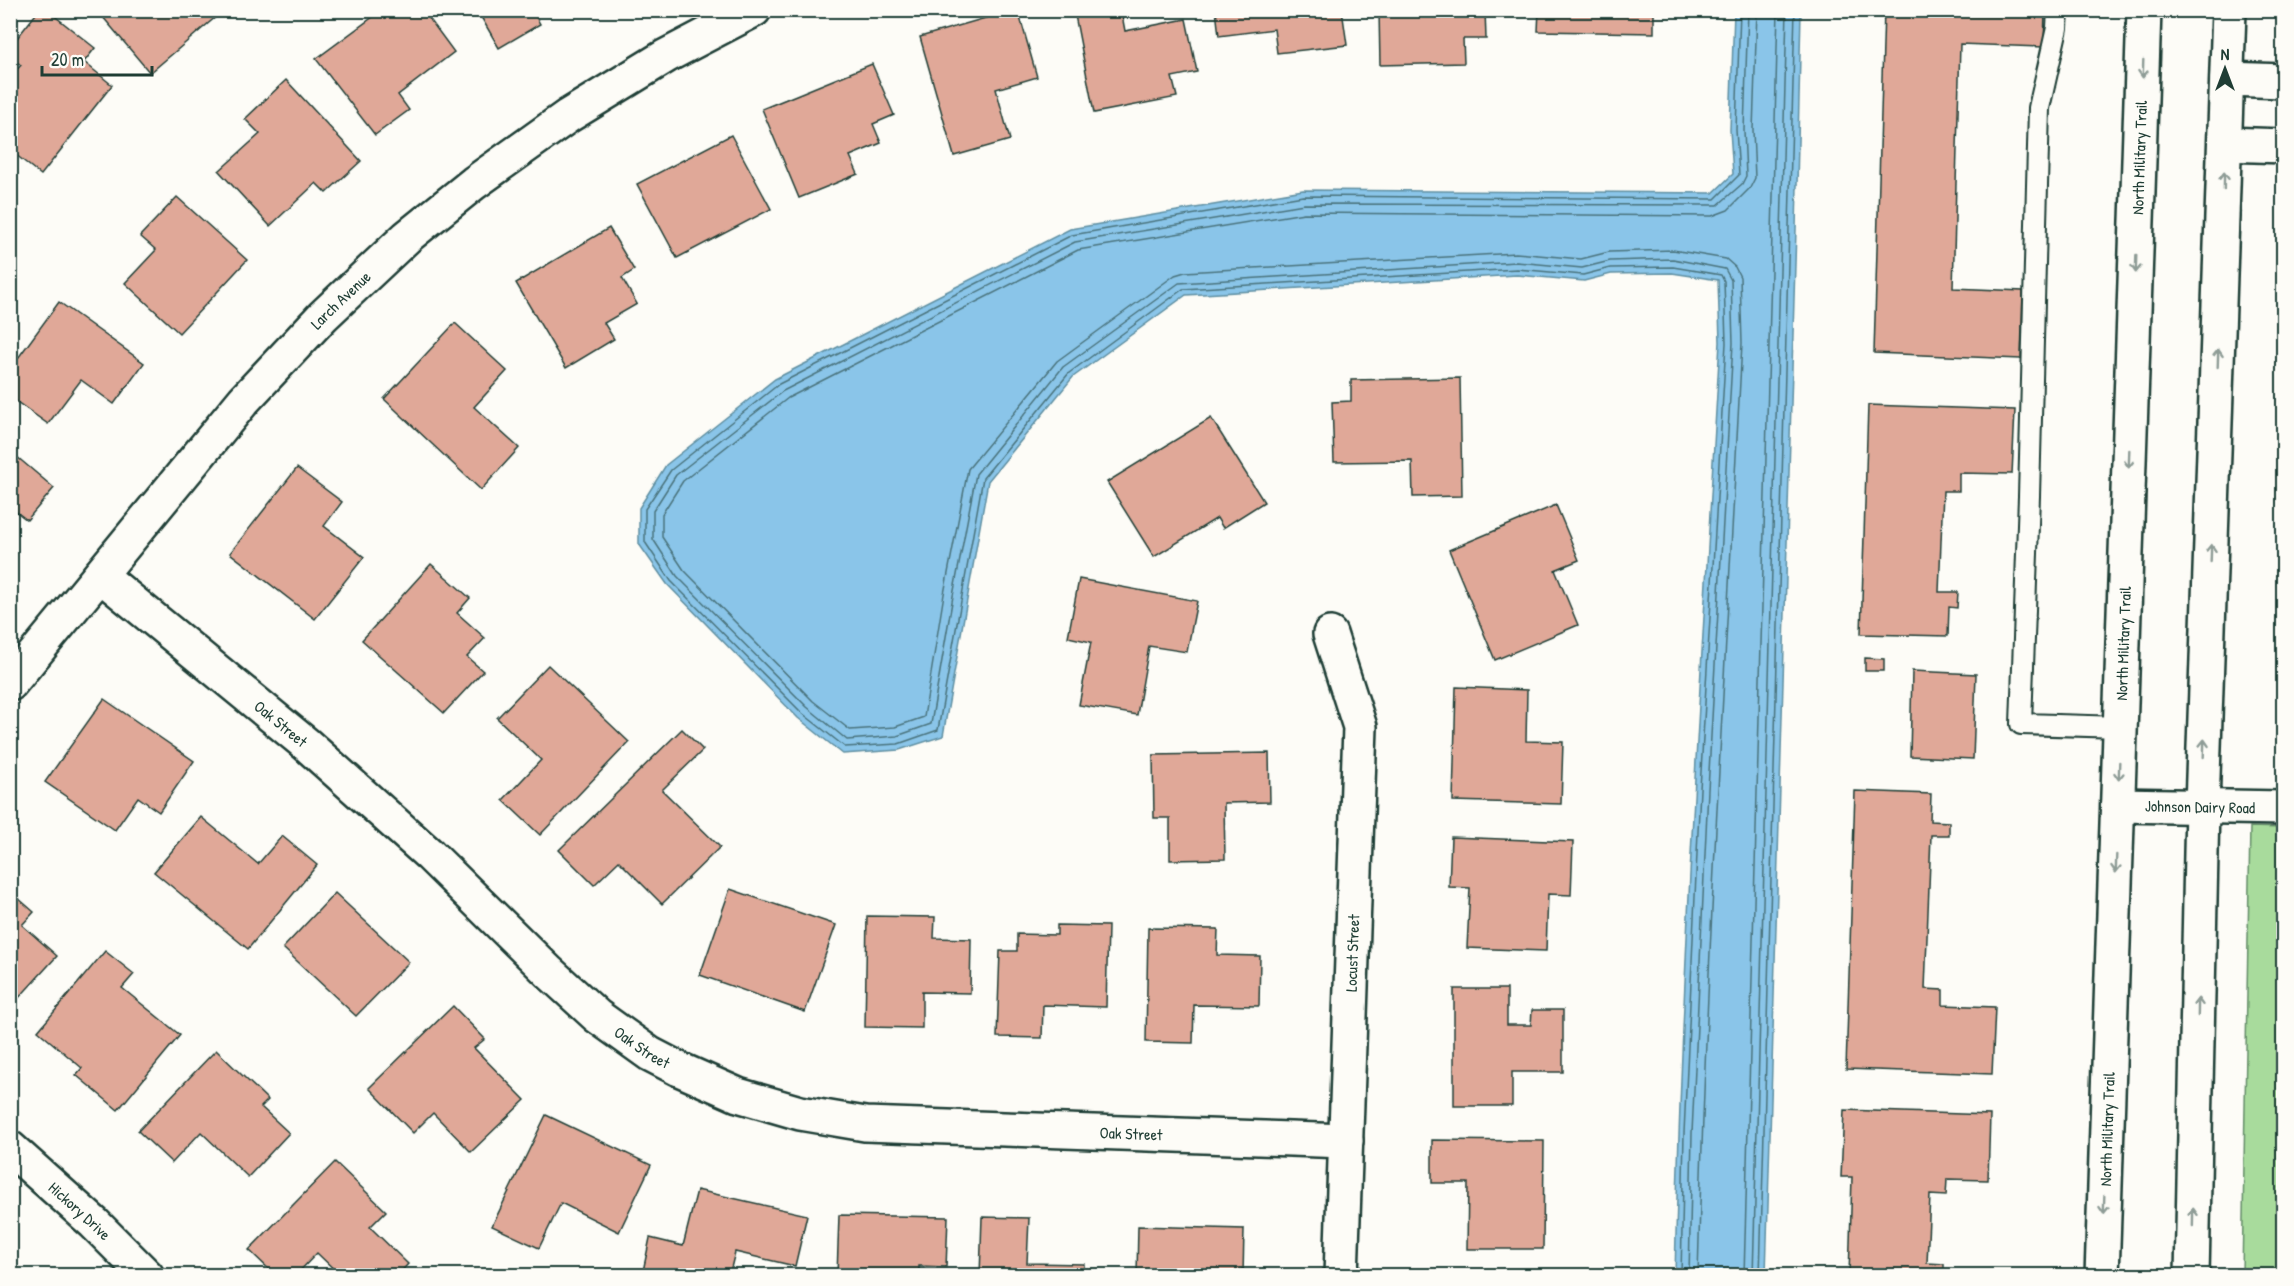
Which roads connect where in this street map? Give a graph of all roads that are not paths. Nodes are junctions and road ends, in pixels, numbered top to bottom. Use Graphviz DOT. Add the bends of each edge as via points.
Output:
graph roads {
  1 [pos="754,10"];
  2 [pos="2058,10"];
  3 [pos="2144,10"];
  4 [pos="2229,10"];
  5 [pos="2227,79"];
  6 [pos="2283,81"];
  7 [pos="2225,144"];
  8 [pos="2283,146"];
  9 [pos="100,575"];
  10 [pos="1330,634"];
  11 [pos="10,684"];
  12 [pos="2121,727"];
  13 [pos="2118,805"];
  14 [pos="2202,806"];
  15 [pos="2283,808"];
  16 [pos="1346,1141"];
  17 [pos="10,1148"];
  18 [pos="147,1275"];
  19 [pos="1341,1275"];
  20 [pos="2102,1275"];
  21 [pos="2192,1275"];
  1 -- 9 [label="street, Larch Avenue" via="666,56 568,116 407,237 323,316 244,400"];
  2 -- 12 [label="lane" via="2040,108 2020,724"];
  3 -- 12 [label="street, North Military Trail, one-way"];
  4 -- 5 [label="street"];
  5 -- 6 [label="street"];
  5 -- 7 [label="street"];
  7 -- 8 [label="street"];
  14 -- 7 [label="street, one-way"];
  9 -- 11 [label="street, Larch Avenue"];
  9 -- 16 [label="street, Oak Street" via="306,744 430,855 597,1016 678,1070 738,1095 800,1113 865,1124"];
  10 -- 16 [label="street, Locust Street" via="1360,727"];
  12 -- 13 [label="street, North Military Trail, one-way"];
  13 -- 14 [label="street, Johnson Dairy Road"];
  13 -- 20 [label="street, North Military Trail, one-way"];
  14 -- 15 [label="street, Johnson Dairy Road"];
  21 -- 14 [label="street, one-way"];
  16 -- 19 [label="street, Locust Street"];
  17 -- 18 [label="street, Hickory Drive"];
}
